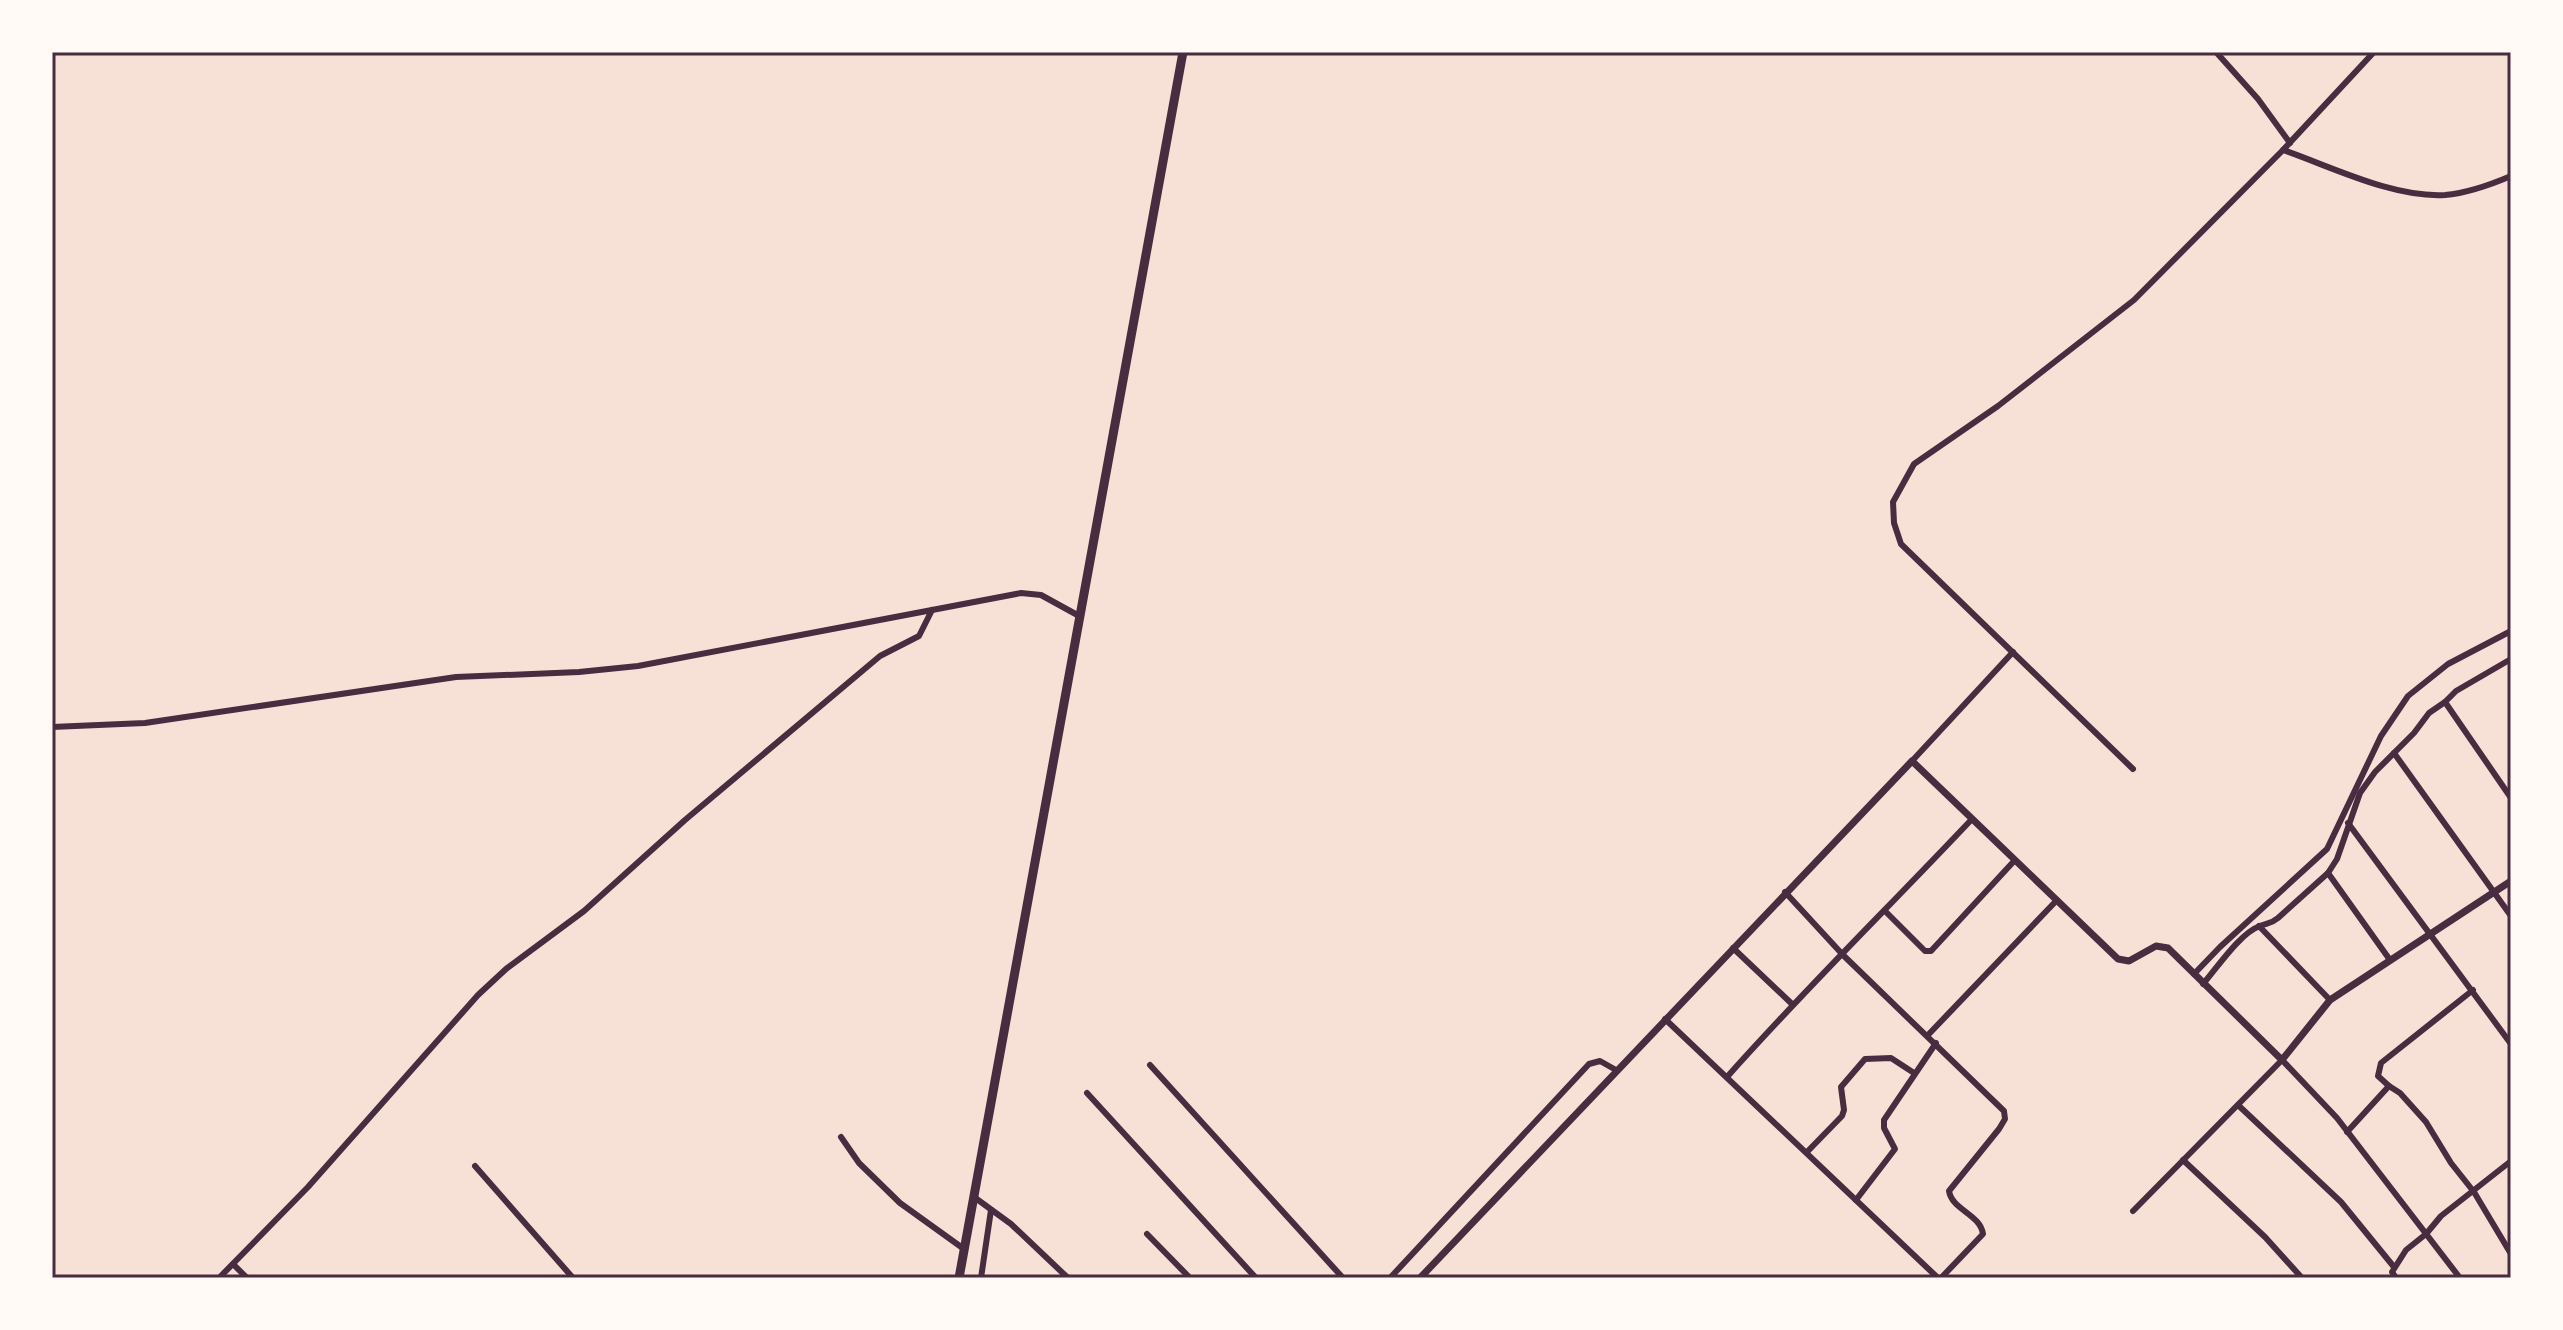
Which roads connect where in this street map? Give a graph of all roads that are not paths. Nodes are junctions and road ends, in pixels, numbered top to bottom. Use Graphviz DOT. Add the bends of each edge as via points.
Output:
graph roads {
  1 [pos="1183,52"];
  2 [pos="2216,52"];
  3 [pos="2374,52"];
  4 [pos="2290,143"];
  5 [pos="2283,150"];
  6 [pos="2511,176"];
  7 [pos="932,610"];
  8 [pos="1081,617"];
  9 [pos="2511,631"];
  10 [pos="2013,652"];
  11 [pos="2511,659"];
  12 [pos="2445,702"];
  13 [pos="52,727"];
  14 [pos="2394,753"];
  15 [pos="1912,761"];
  16 [pos="2133,769"];
  17 [pos="2511,798"];
  18 [pos="1972,819"];
  19 [pos="2348,823"];
  20 [pos="2015,860"];
  21 [pos="2328,873"];
  22 [pos="2511,881"];
  23 [pos="2495,891"];
  24 [pos="1785,892"];
  25 [pos="2057,900"];
  26 [pos="1885,911"];
  27 [pos="2511,916"];
  28 [pos="2259,926"];
  29 [pos="2430,933"];
  30 [pos="1733,948"];
  31 [pos="1843,955"];
  32 [pos="2390,960"];
  33 [pos="2194,974"];
  34 [pos="2203,984"];
  35 [pos="2473,990"];
  36 [pos="2330,1000"];
  37 [pos="1792,1004"];
  38 [pos="1665,1019"];
  39 [pos="1928,1035"];
  40 [pos="1936,1043"];
  41 [pos="2511,1044"];
  42 [pos="2282,1060"];
  43 [pos="1150,1065"];
  44 [pos="1616,1070"];
  45 [pos="1914,1073"];
  46 [pos="1727,1077"];
  47 [pos="2389,1086"];
  48 [pos="1087,1093"];
  49 [pos="2238,1105"];
  50 [pos="2347,1132"];
  51 [pos="841,1137"];
  52 [pos="1807,1152"];
  53 [pos="2183,1160"];
  54 [pos="2511,1161"];
  55 [pos="475,1166"];
  56 [pos="2474,1192"];
  57 [pos="974,1197"];
  58 [pos="1856,1200"];
  59 [pos="991,1210"];
  60 [pos="2133,1211"];
  61 [pos="1147,1234"];
  62 [pos="2426,1234"];
  63 [pos="964,1249"];
  64 [pos="2511,1254"];
  65 [pos="233,1264"];
  66 [pos="2392,1274"];
  67 [pos="219,1278"];
  68 [pos="247,1278"];
  69 [pos="573,1278"];
  70 [pos="959,1278"];
  71 [pos="981,1278"];
  72 [pos="1068,1278"];
  73 [pos="1190,1278"];
  74 [pos="1256,1278"];
  75 [pos="1343,1278"];
  76 [pos="1390,1278"];
  77 [pos="1420,1278"];
  78 [pos="1940,1278"];
  79 [pos="2302,1278"];
  80 [pos="2460,1278"];
  1 -- 8 [label="main road"];
  2 -- 4 [label="street"];
  3 -- 4 [label="street"];
  4 -- 5 [label="street"];
  5 -- 6 [label="street" via="2393,189 2420,193 2467,191"];
  5 -- 10 [label="street" via="2134,300 1914,464 1903,479 1893,502 1901,544"];
  7 -- 8 [label="street" via="1032,593"];
  7 -- 13 [label="street" via="614,669 456,677 145,723"];
  7 -- 65 [label="street" via="919,636 880,656 584,911 478,995"];
  8 -- 57 [label="main road"];
  9 -- 33 [label="street" via="2448,664 2408,696 2381,736 2327,849"];
  10 -- 15 [label="street"];
  10 -- 16 [label="street"];
  11 -- 12 [label="street"];
  12 -- 14 [label="street"];
  12 -- 17 [label="street"];
  14 -- 19 [label="street" via="2360,793"];
  14 -- 23 [label="street"];
  15 -- 18 [label="street"];
  15 -- 24 [label="street"];
  18 -- 20 [label="street"];
  18 -- 26 [label="street"];
  19 -- 21 [label="street"];
  19 -- 29 [label="street"];
  20 -- 25 [label="street"];
  20 -- 26 [label="street" via="1931,951"];
  21 -- 28 [label="street" via="2269,925"];
  21 -- 32 [label="street"];
  22 -- 23 [label="street"];
  23 -- 27 [label="street"];
  23 -- 29 [label="street"];
  24 -- 30 [label="street"];
  24 -- 31 [label="street"];
  25 -- 33 [label="street" via="2121,961 2162,946"];
  25 -- 39 [label="street"];
  26 -- 31 [label="street"];
  28 -- 34 [label="street"];
  28 -- 36 [label="street"];
  29 -- 32 [label="street"];
  29 -- 35 [label="street"];
  30 -- 37 [label="street"];
  30 -- 38 [label="street"];
  31 -- 37 [label="street"];
  31 -- 39 [label="street"];
  32 -- 36 [label="street"];
  33 -- 34 [label="street"];
  34 -- 42 [label="street"];
  35 -- 41 [label="street"];
  35 -- 47 [label="street" via="2381,1063 2378,1076"];
  36 -- 42 [label="street"];
  37 -- 46 [label="street"];
  38 -- 44 [label="street"];
  38 -- 46 [label="street"];
  39 -- 40 [label="street"];
  40 -- 45 [label="street"];
  40 -- 78 [label="street" via="2005,1114 1949,1191 1950,1199 1983,1230"];
  42 -- 49 [label="street"];
  42 -- 50 [label="street"];
  43 -- 75 [label="street"];
  44 -- 76 [label="street" via="1600,1061 1589,1064"];
  44 -- 77 [label="street"];
  45 -- 52 [label="street" via="1891,1058 1865,1059 1841,1087 1842,1116"];
  45 -- 58 [label="street" via="1884,1120 1894,1152"];
  46 -- 52 [label="street"];
  47 -- 50 [label="street"];
  47 -- 56 [label="street" via="2426,1122"];
  48 -- 74 [label="street"];
  49 -- 53 [label="street"];
  49 -- 66 [label="street" via="2341,1202"];
  50 -- 62 [label="street"];
  51 -- 63 [label="street" via="900,1203"];
  52 -- 58 [label="street"];
  53 -- 60 [label="street"];
  53 -- 79 [label="street"];
  54 -- 56 [label="street"];
  55 -- 69 [label="street"];
  56 -- 62 [label="street"];
  56 -- 64 [label="street"];
  57 -- 59 [label="street"];
  57 -- 63 [label="main road"];
  58 -- 78 [label="street"];
  59 -- 71 [label="street"];
  59 -- 72 [label="street"];
  61 -- 73 [label="street"];
  62 -- 66 [label="street" via="2413,1243"];
  62 -- 80 [label="street"];
  63 -- 70 [label="main road"];
  65 -- 67 [label="street"];
  65 -- 68 [label="street"];
}
